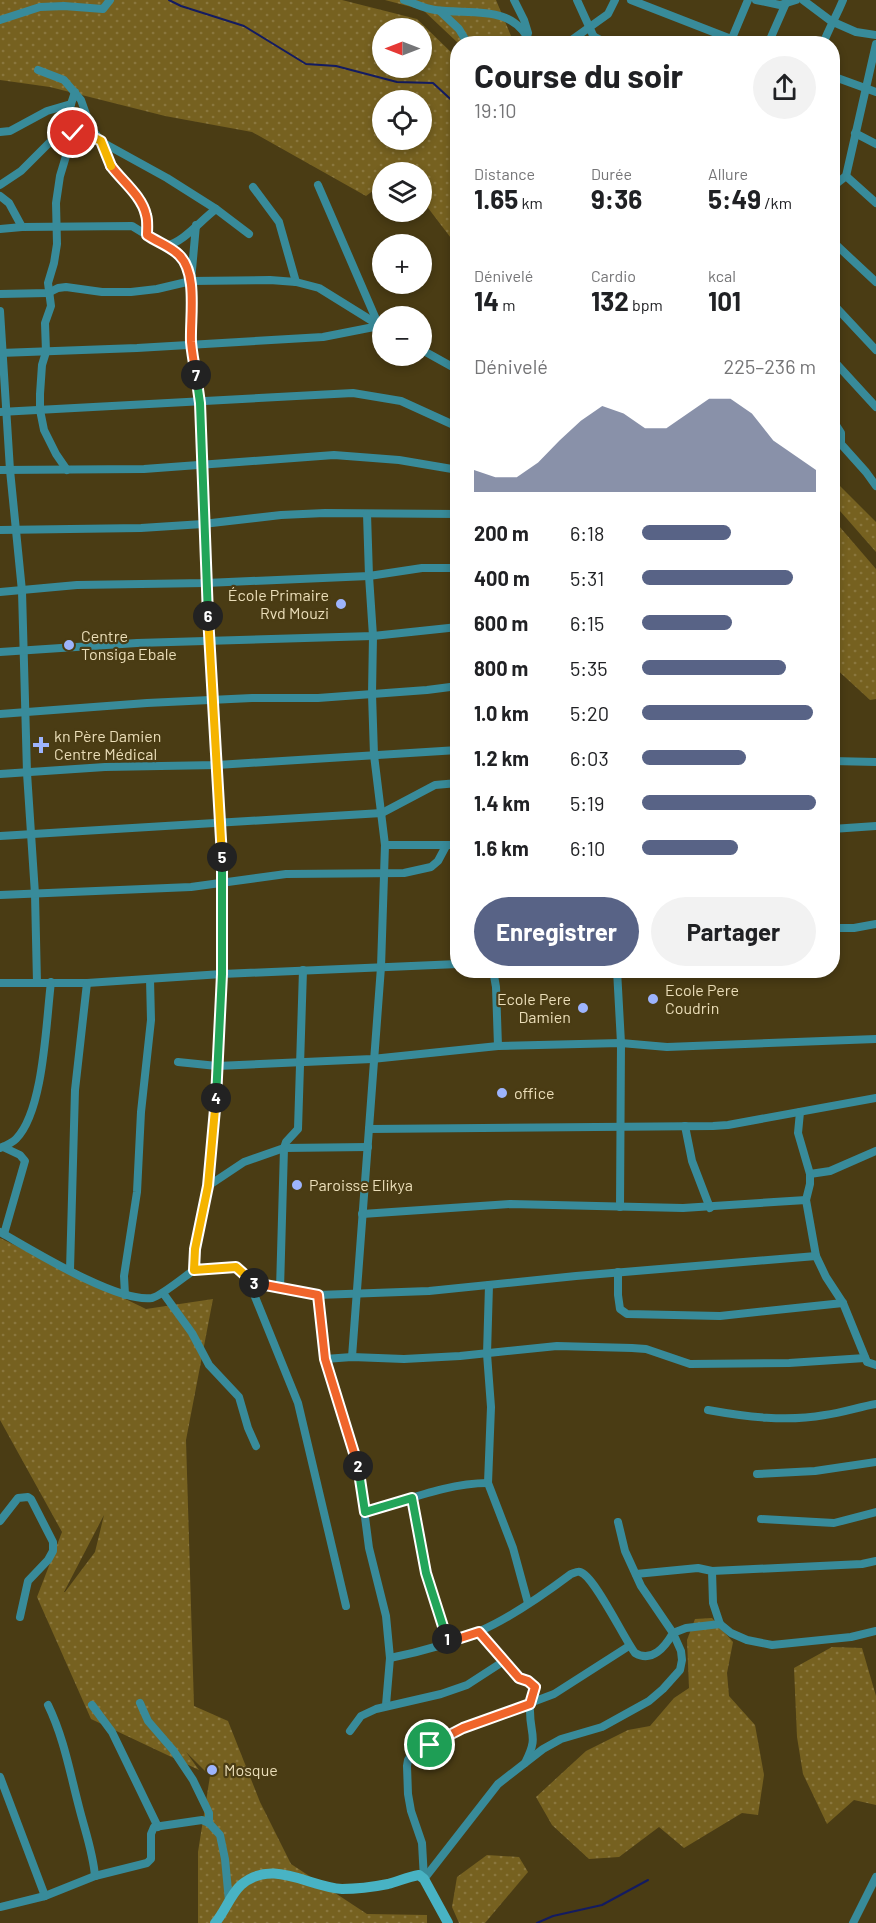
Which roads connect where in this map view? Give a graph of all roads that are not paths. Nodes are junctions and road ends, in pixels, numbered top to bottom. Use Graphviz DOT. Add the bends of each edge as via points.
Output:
graph roads {
  1 [pos="111,0"];
  2 [pos="404,0"];
  3 [pos="514,0"];
  4 [pos="577,0"];
  5 [pos="615,0"];
  6 [pos="631,0"];
  7 [pos="748,0"];
  8 [pos="756,0"];
  9 [pos="796,0"];
  10 [pos="803,0"];
  11 [pos="843,0"];
  12 [pos="786,3"];
  13 [pos="438,11"];
  14 [pos="0,20"];
  15 [pos="831,21"];
  16 [pos="589,27"];
  17 [pos="528,33"];
  18 [pos="876,35"];
  19 [pos="463,36"];
  20 [pos="529,36"];
  21 [pos="577,36"];
  22 [pos="593,36"];
  23 [pos="719,36"];
  24 [pos="733,36"];
  25 [pos="772,36"];
  26 [pos="826,36"];
  27 [pos="876,44"];
  28 [pos="38,70"];
  29 [pos="840,79"];
  30 [pos="867,90"];
  31 [pos="75,92"];
  32 [pos="876,92"];
  33 [pos="71,104"];
  34 [pos="0,132"];
  35 [pos="73,133"];
  36 [pos="855,133"];
  37 [pos="101,141"];
  38 [pos="876,144"];
  39 [pos="846,177"];
  40 [pos="840,181"];
  41 [pos="0,185"];
  42 [pos="318,185"];
  43 [pos="253,187"];
  44 [pos="0,196"];
  45 [pos="876,203"];
  46 [pos="216,209"];
  47 [pos="196,225"];
  48 [pos="22,227"];
  49 [pos="56,227"];
  50 [pos="0,229"];
  51 [pos="249,234"];
  52 [pos="147,235"];
  53 [pos="165,246"];
  54 [pos="840,248"];
  55 [pos="191,281"];
  56 [pos="296,282"];
  57 [pos="876,282"];
  58 [pos="0,294"];
  59 [pos="48,294"];
  60 [pos="372,307"];
  61 [pos="0,311"];
  62 [pos="840,312"];
  63 [pos="372,321"];
  64 [pos="372,329"];
  65 [pos="191,344"];
  66 [pos="876,350"];
  67 [pos="46,352"];
  68 [pos="2,353"];
  69 [pos="432,356"];
  70 [pos="450,366"];
  71 [pos="840,368"];
  72 [pos="200,403"];
  73 [pos="876,407"];
  74 [pos="40,410"];
  75 [pos="4,412"];
  76 [pos="450,423"];
  77 [pos="840,431"];
  78 [pos="841,442"];
  79 [pos="202,465"];
  80 [pos="450,469"];
  81 [pos="0,470"];
  82 [pos="10,470"];
  83 [pos="67,470"];
  84 [pos="876,486"];
  85 [pos="368,514"];
  86 [pos="450,514"];
  87 [pos="203,524"];
  88 [pos="16,529"];
  89 [pos="0,530"];
  90 [pos="450,567"];
  91 [pos="369,576"];
  92 [pos="206,583"];
  93 [pos="22,591"];
  94 [pos="0,592"];
  95 [pos="450,628"];
  96 [pos="373,636"];
  97 [pos="209,641"];
  98 [pos="23,651"];
  99 [pos="0,652"];
  100 [pos="450,687"];
  101 [pos="372,694"];
  102 [pos="212,700"];
  103 [pos="25,712"];
  104 [pos="0,714"];
  105 [pos="450,750"];
  106 [pos="374,755"];
  107 [pos="840,761"];
  108 [pos="876,762"];
  109 [pos="217,765"];
  110 [pos="27,773"];
  111 [pos="0,774"];
  112 [pos="450,784"];
  113 [pos="382,813"];
  114 [pos="221,821"];
  115 [pos="876,826"];
  116 [pos="840,828"];
  117 [pos="32,834"];
  118 [pos="0,836"];
  119 [pos="385,844"];
  120 [pos="446,846"];
  121 [pos="450,846"];
  122 [pos="384,874"];
  123 [pos="224,883"];
  124 [pos="35,894"];
  125 [pos="0,895"];
  126 [pos="876,924"];
  127 [pos="840,928"];
  128 [pos="450,964"];
  129 [pos="381,967"];
  130 [pos="303,970"];
  131 [pos="222,974"];
  132 [pos="494,978"];
  133 [pos="617,978"];
  134 [pos="150,979"];
  135 [pos="51,982"];
  136 [pos="0,983"];
  137 [pos="37,983"];
  138 [pos="87,983"];
  139 [pos="876,1039"];
  140 [pos="621,1043"];
  141 [pos="498,1046"];
  142 [pos="372,1059"];
  143 [pos="178,1062"];
  144 [pos="301,1062"];
  145 [pos="218,1066"];
  146 [pos="876,1098"];
  147 [pos="800,1112"];
  148 [pos="621,1126"];
  149 [pos="685,1126"];
  150 [pos="369,1129"];
  151 [pos="368,1147"];
  152 [pos="1,1148"];
  153 [pos="284,1148"];
  154 [pos="876,1151"];
  155 [pos="810,1174"];
  156 [pos="208,1186"];
  157 [pos="806,1200"];
  158 [pos="620,1207"];
  159 [pos="711,1208"];
  160 [pos="362,1214"];
  161 [pos="2,1233"];
  162 [pos="816,1256"];
  163 [pos="70,1270"];
  164 [pos="194,1270"];
  165 [pos="618,1272"];
  166 [pos="249,1282"];
  167 [pos="489,1285"];
  168 [pos="280,1289"];
  169 [pos="163,1293"];
  170 [pos="357,1293"];
  171 [pos="125,1295"];
  172 [pos="318,1295"];
  173 [pos="843,1303"];
  174 [pos="487,1354"];
  175 [pos="352,1357"];
  176 [pos="865,1358"];
  177 [pos="325,1359"];
  178 [pos="876,1365"];
  179 [pos="876,1404"];
  180 [pos="708,1410"];
  181 [pos="256,1446"];
  182 [pos="876,1462"];
  183 [pos="757,1474"];
  184 [pos="488,1483"];
  185 [pos="412,1498"];
  186 [pos="365,1512"];
  187 [pos="876,1512"];
  188 [pos="761,1519"];
  189 [pos="0,1521"];
  190 [pos="618,1522"];
  191 [pos="876,1561"];
  192 [pos="712,1570"];
  193 [pos="636,1574"];
  194 [pos="528,1603"];
  195 [pos="346,1606"];
  196 [pos="20,1617"];
  197 [pos="720,1624"];
  198 [pos="876,1631"];
  199 [pos="479,1632"];
  200 [pos="673,1633"];
  201 [pos="448,1642"];
  202 [pos="629,1646"];
  203 [pos="390,1658"];
  204 [pos="504,1661"];
  205 [pos="140,1703"];
  206 [pos="530,1704"];
  207 [pos="48,1705"];
  208 [pos="92,1705"];
  209 [pos="386,1705"];
  210 [pos="351,1731"];
  211 [pos="522,1767"];
  212 [pos="0,1777"];
  213 [pos="209,1823"];
  214 [pos="158,1827"];
  215 [pos="94,1876"];
  216 [pos="876,1877"];
  217 [pos="424,1878"];
  218 [pos="876,1893"];
  219 [pos="45,1896"];
  220 [pos="865,1896"];
  221 [pos="229,1902"];
  222 [pos="0,1907"];
  223 [pos="215,1923"];
  224 [pos="448,1923"];
  225 [pos="853,1923"];
  1 -- 14 [label="street" via="103,9 40,7"];
  2 -- 13 [label="street"];
  3 -- 17 [label="street"];
  4 -- 16 [label="street"];
  5 -- 16 [label="street" via="608,14"];
  6 -- 23 [label="street"];
  7 -- 24 [label="street"];
  8 -- 12 [label="street"];
  9 -- 12 [label="street"];
  10 -- 15 [label="street"];
  11 -- 15 [label="street"];
  12 -- 25 [label="street"];
  13 -- 17 [label="street" via="499,14"];
  13 -- 19 [label="street"];
  15 -- 18 [label="street" via="856,32"];
  15 -- 26 [label="street"];
  16 -- 21 [label="street"];
  16 -- 22 [label="street"];
  17 -- 20 [label="street"];
  27 -- 30 [label="street"];
  28 -- 31 [label="street" via="64,80"];
  29 -- 30 [label="street"];
  30 -- 32 [label="street"];
  30 -- 36 [label="street"];
  31 -- 33 [label="street"];
  31 -- 37 [label="street"];
  33 -- 34 [label="street"];
  33 -- 35 [label="street"];
  35 -- 37 [label="street"];
  35 -- 41 [label="street" via="60,133 50,140 21,171"];
  35 -- 49 [label="street" via="57,188"];
  36 -- 38 [label="street"];
  36 -- 39 [label="street"];
  37 -- 46 [label="street"];
  37 -- 52 [label="street" via="111,167 144,211"];
  39 -- 40 [label="street"];
  39 -- 45 [label="street"];
  42 -- 60 [label="street"];
  43 -- 56 [label="street" via="279,222"];
  44 -- 48 [label="street" via="15,211"];
  46 -- 47 [label="street"];
  46 -- 51 [label="street"];
  47 -- 53 [label="street" via="177,243"];
  47 -- 55 [label="street"];
  48 -- 49 [label="street"];
  48 -- 50 [label="street"];
  49 -- 52 [label="street" via="128,225"];
  49 -- 59 [label="street" via="56,254"];
  52 -- 53 [label="street"];
  53 -- 55 [label="street" via="180,256"];
  54 -- 57 [label="street"];
  55 -- 56 [label="street"];
  55 -- 59 [label="street" via="131,292 66,287"];
  55 -- 65 [label="street"];
  56 -- 63 [label="street" via="319,288"];
  58 -- 59 [label="street"];
  59 -- 67 [label="street" via="51,306 45,323"];
  61 -- 68 [label="street"];
  62 -- 66 [label="street"];
  64 -- 65 [label="street" via="323,337"];
  65 -- 67 [label="street"];
  65 -- 72 [label="street"];
  67 -- 68 [label="street"];
  67 -- 74 [label="street"];
  68 -- 75 [label="street"];
  69 -- 70 [label="street"];
  71 -- 73 [label="street"];
  72 -- 74 [label="street"];
  72 -- 76 [label="street" via="353,393 401,400"];
  72 -- 79 [label="street"];
  74 -- 75 [label="street"];
  74 -- 83 [label="street" via="44,430"];
  75 -- 82 [label="street"];
  77 -- 78 [label="street"];
  78 -- 84 [label="street"];
  79 -- 80 [label="street" via="334,455"];
  79 -- 83 [label="street"];
  79 -- 87 [label="street"];
  81 -- 82 [label="street"];
  82 -- 83 [label="street"];
  82 -- 88 [label="street"];
  85 -- 86 [label="street"];
  85 -- 87 [label="street" via="281,515"];
  85 -- 91 [label="street"];
  87 -- 88 [label="street"];
  87 -- 92 [label="street"];
  88 -- 89 [label="street"];
  88 -- 93 [label="street"];
  90 -- 91 [label="street"];
  91 -- 92 [label="street"];
  91 -- 96 [label="street"];
  92 -- 93 [label="street" via="77,585"];
  92 -- 97 [label="street"];
  93 -- 94 [label="street"];
  93 -- 98 [label="street"];
  95 -- 96 [label="street"];
  96 -- 97 [label="street"];
  96 -- 101 [label="street"];
  97 -- 98 [label="street"];
  97 -- 102 [label="street"];
  98 -- 99 [label="street"];
  98 -- 103 [label="street"];
  100 -- 101 [label="street"];
  101 -- 102 [label="street"];
  101 -- 106 [label="street"];
  102 -- 103 [label="street"];
  102 -- 109 [label="street"];
  103 -- 104 [label="street"];
  103 -- 110 [label="street"];
  105 -- 106 [label="street"];
  106 -- 109 [label="street"];
  106 -- 113 [label="street"];
  107 -- 108 [label="street"];
  109 -- 110 [label="street"];
  109 -- 114 [label="street"];
  110 -- 111 [label="street"];
  110 -- 117 [label="street"];
  112 -- 113 [label="street" via="435,785"];
  113 -- 114 [label="street"];
  113 -- 119 [label="street"];
  114 -- 117 [label="street"];
  114 -- 123 [label="street"];
  115 -- 116 [label="street"];
  117 -- 118 [label="street"];
  117 -- 124 [label="street"];
  119 -- 120 [label="street"];
  119 -- 122 [label="street"];
  120 -- 121 [label="street"];
  120 -- 122 [label="street" via="431,867"];
  122 -- 123 [label="street" via="286,873"];
  122 -- 129 [label="street"];
  123 -- 124 [label="street"];
  123 -- 131 [label="street"];
  124 -- 125 [label="street"];
  124 -- 137 [label="street"];
  126 -- 127 [label="street"];
  128 -- 129 [label="street"];
  129 -- 130 [label="street"];
  129 -- 142 [label="street"];
  130 -- 131 [label="street"];
  130 -- 144 [label="street"];
  131 -- 134 [label="street"];
  131 -- 145 [label="street"];
  132 -- 141 [label="street"];
  133 -- 140 [label="street"];
  134 -- 138 [label="street"];
  134 -- 171 [label="street" via="151,1020"];
  135 -- 137 [label="street"];
  135 -- 138 [label="street"];
  135 -- 152 [label="street" via="44,1056 33,1105 16,1139"];
  136 -- 137 [label="street"];
  138 -- 163 [label="street" via="75,1090"];
  139 -- 140 [label="street" via="667,1047"];
  140 -- 141 [label="street"];
  140 -- 148 [label="street"];
  141 -- 142 [label="street"];
  142 -- 144 [label="street"];
  142 -- 150 [label="street"];
  143 -- 145 [label="street"];
  144 -- 145 [label="street"];
  144 -- 153 [label="street" via="298,1129"];
  145 -- 156 [label="street"];
  146 -- 147 [label="street"];
  147 -- 149 [label="street" via="728,1125"];
  147 -- 155 [label="street" via="798,1133"];
  148 -- 149 [label="street"];
  148 -- 150 [label="street"];
  148 -- 158 [label="street"];
  149 -- 159 [label="street" via="692,1161"];
  150 -- 151 [label="street"];
  151 -- 153 [label="street"];
  151 -- 160 [label="street"];
  152 -- 161 [label="street" via="25,1161"];
  153 -- 156 [label="street" via="244,1162"];
  153 -- 168 [label="street"];
  154 -- 155 [label="street" via="830,1172"];
  155 -- 157 [label="street"];
  156 -- 164 [label="street" via="196,1239"];
  157 -- 159 [label="street"];
  157 -- 162 [label="street"];
  158 -- 159 [label="street"];
  158 -- 160 [label="street" via="510,1204"];
  160 -- 170 [label="street"];
  161 -- 163 [label="street"];
  162 -- 165 [label="street"];
  162 -- 173 [label="street"];
  163 -- 171 [label="street"];
  164 -- 166 [label="street" via="236,1267"];
  164 -- 169 [label="street"];
  165 -- 167 [label="street"];
  165 -- 173 [label="street" via="620,1309 627,1314 720,1316"];
  166 -- 168 [label="street"];
  166 -- 195 [label="street" via="298,1403"];
  167 -- 170 [label="street"];
  167 -- 174 [label="street"];
  168 -- 172 [label="street"];
  169 -- 171 [label="street" via="150,1298"];
  169 -- 181 [label="street" via="209,1365 239,1397"];
  170 -- 172 [label="street"];
  170 -- 175 [label="street"];
  172 -- 177 [label="street"];
  173 -- 176 [label="street"];
  174 -- 175 [label="street" via="404,1359"];
  174 -- 176 [label="street" via="557,1346 619,1346 646,1349 690,1364"];
  174 -- 184 [label="street" via="491,1407"];
  175 -- 177 [label="street"];
  176 -- 178 [label="street"];
  177 -- 186 [label="street" via="358,1463"];
  179 -- 180 [label="street" via="799,1418 770,1419"];
  182 -- 183 [label="street"];
  184 -- 185 [label="street"];
  184 -- 194 [label="street" via="513,1548"];
  185 -- 186 [label="street"];
  185 -- 201 [label="street" via="426,1573"];
  186 -- 203 [label="street" via="369,1548 386,1616"];
  187 -- 188 [label="street" via="834,1523"];
  189 -- 196 [label="street" via="18,1498 28,1497 53,1542 51,1556 28,1581"];
  190 -- 193 [label="street"];
  191 -- 192 [label="street"];
  192 -- 193 [label="street"];
  192 -- 197 [label="street" via="713,1603"];
  193 -- 200 [label="street"];
  194 -- 199 [label="street"];
  194 -- 202 [label="street" via="571,1574 581,1572 596,1588"];
  197 -- 198 [label="street" via="747,1640 772,1644"];
  197 -- 200 [label="street"];
  199 -- 201 [label="street"];
  199 -- 204 [label="street"];
  200 -- 202 [label="street" via="665,1647 651,1656 640,1656"];
  200 -- 211 [label="street" via="681,1651 680,1670 650,1701 602,1727 561,1739"];
  201 -- 203 [label="street"];
  202 -- 206 [label="street" via="574,1683"];
  203 -- 209 [label="street"];
  204 -- 206 [label="street" via="519,1678 535,1687"];
  204 -- 209 [label="street" via="467,1685"];
  205 -- 213 [label="street" via="148,1721 193,1780 209,1813"];
  206 -- 211 [label="street" via="534,1736"];
  206 -- 217 [label="street" via="463,1728 408,1760 409,1803 422,1843"];
  207 -- 215 [label="street" via="91,1846"];
  208 -- 214 [label="street" via="112,1732"];
  209 -- 210 [label="street" via="362,1716"];
  211 -- 217 [label="street" via="498,1784"];
  212 -- 219 [label="street"];
  213 -- 214 [label="street"];
  213 -- 221 [label="street" via="220,1836"];
  214 -- 215 [label="street" via="152,1830 151,1859 147,1863"];
  215 -- 219 [label="street"];
  216 -- 220 [label="street"];
  217 -- 221 [label="street" via="419,1875 389,1884 345,1889 288,1875 266,1874 251,1878"];
  217 -- 224 [label="street"];
  218 -- 220 [label="street"];
  219 -- 222 [label="street"];
  220 -- 225 [label="street"];
  221 -- 223 [label="street"];
}
